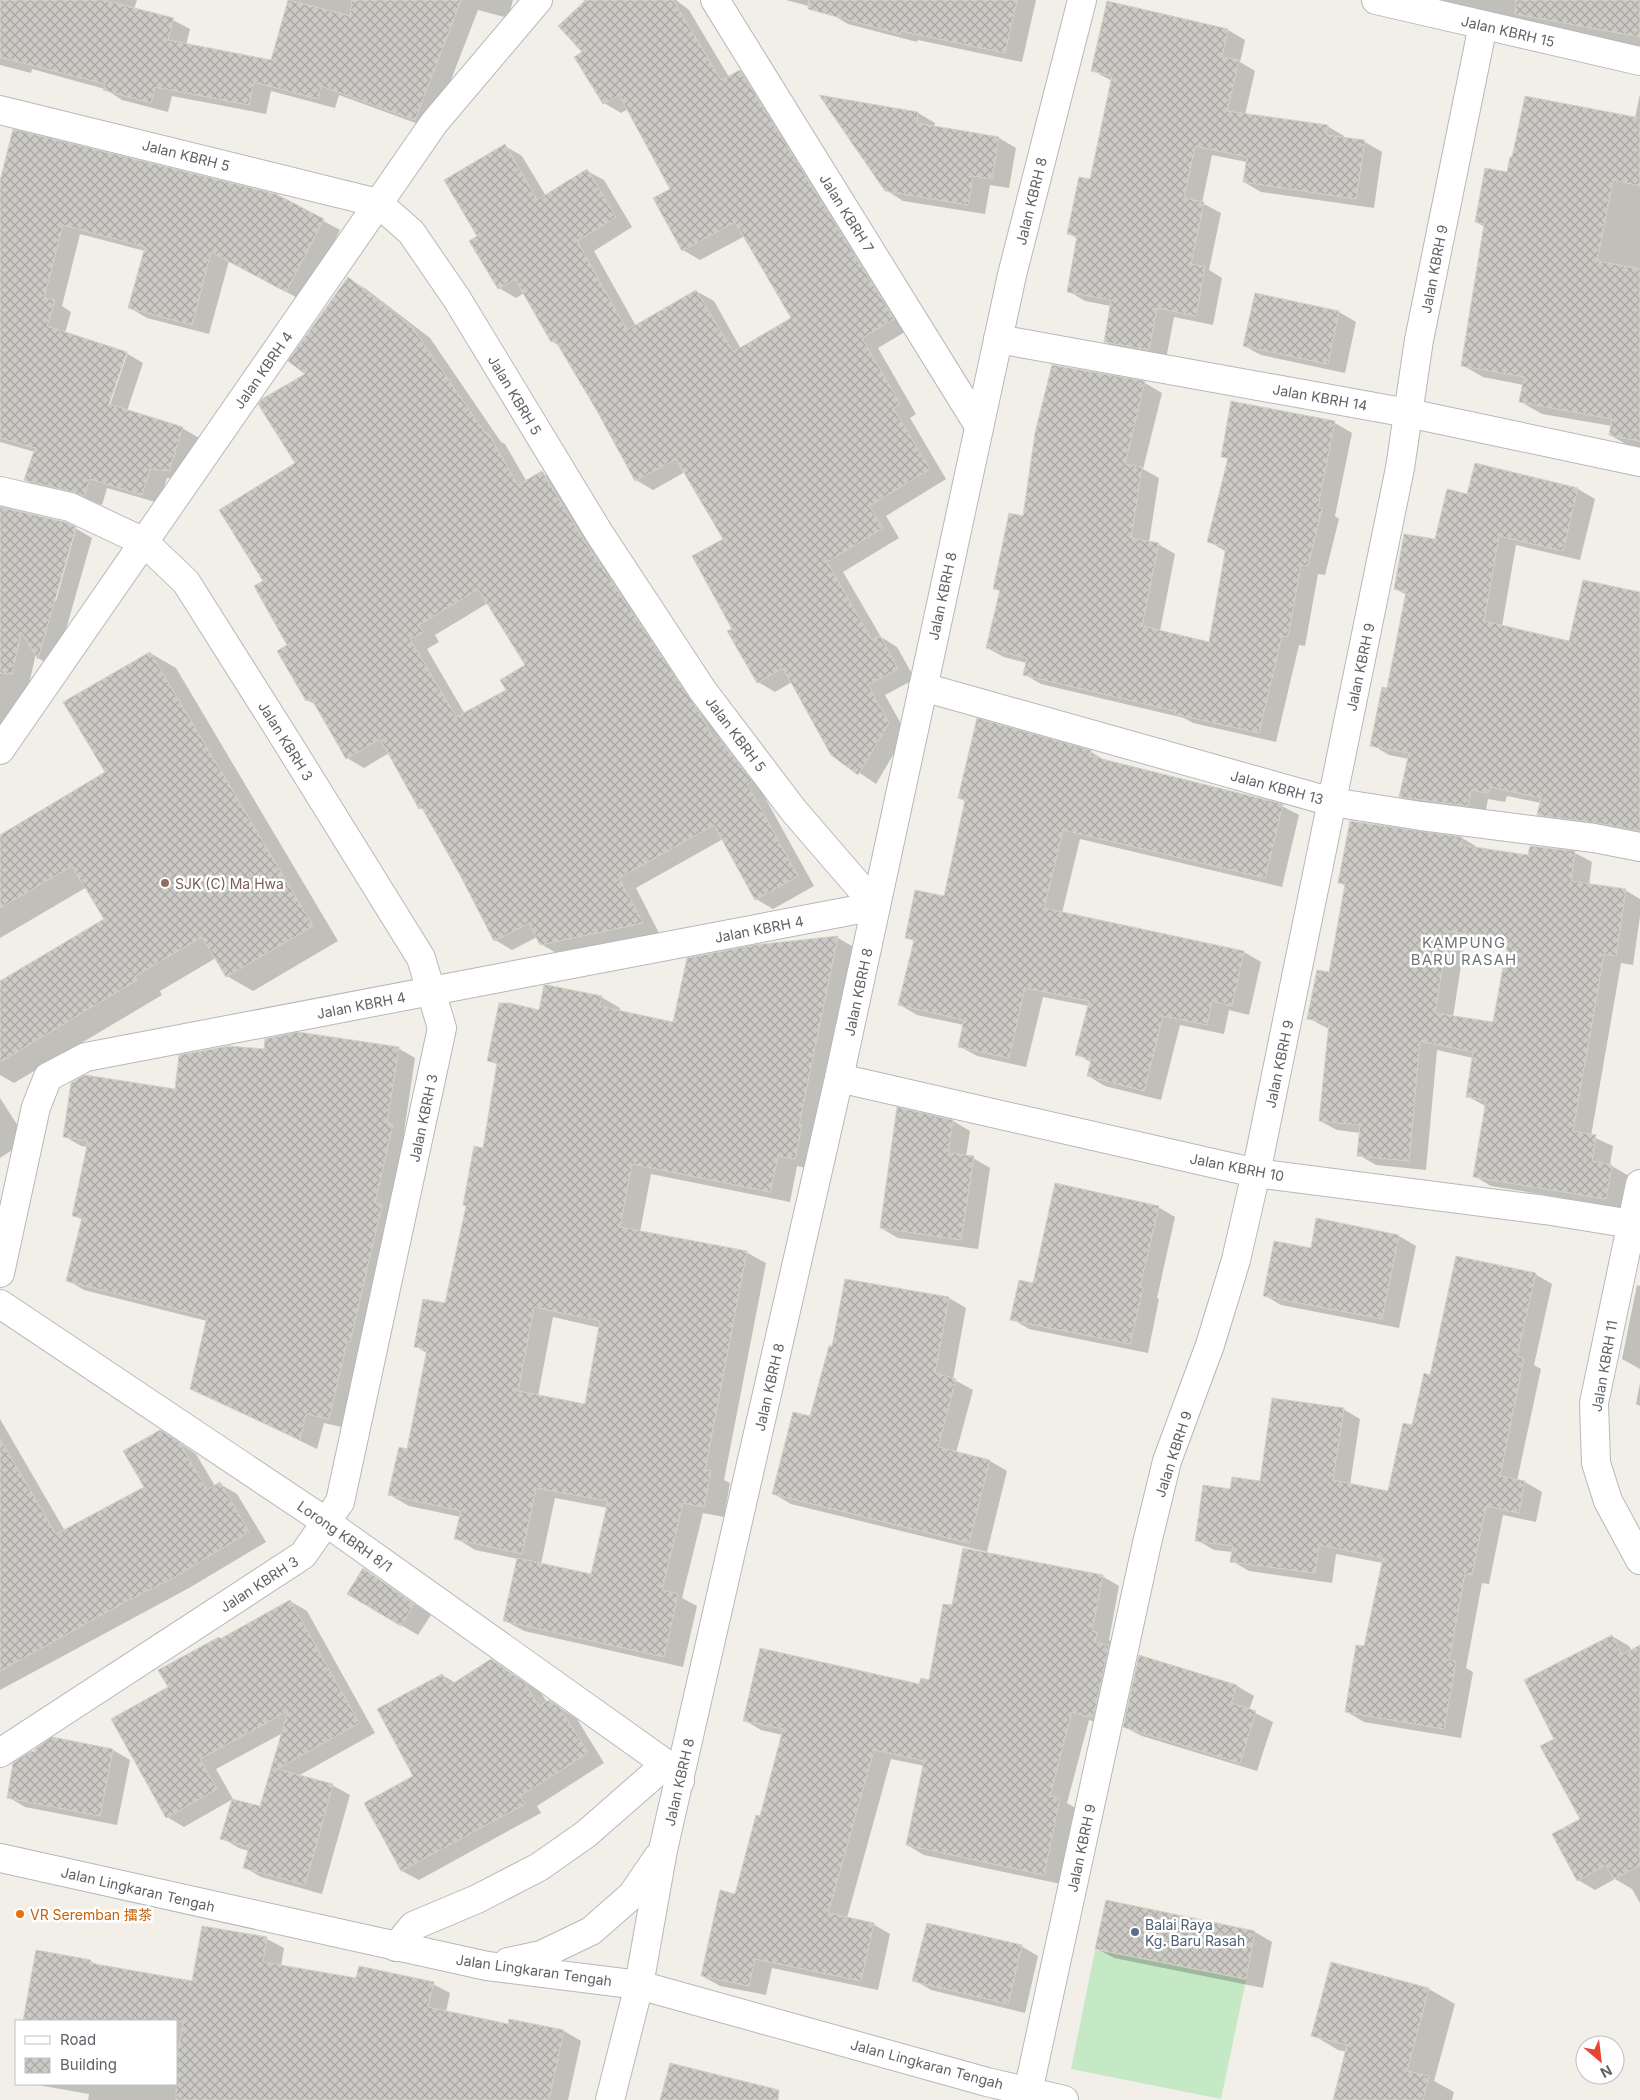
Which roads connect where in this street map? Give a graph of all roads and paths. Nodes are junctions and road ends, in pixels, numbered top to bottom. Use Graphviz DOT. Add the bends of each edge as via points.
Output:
graph roads {
  1 [pos="538,0"];
  2 [pos="715,0"];
  3 [pos="1082,0"];
  4 [pos="1376,0"];
  5 [pos="1482,24"];
  6 [pos="1640,61"];
  7 [pos="0,110"];
  8 [pos="378,203"];
  9 [pos="998,339"];
  10 [pos="1408,413"];
  11 [pos="980,426"];
  12 [pos="1640,462"];
  13 [pos="0,491"];
  14 [pos="144,542"];
  15 [pos="923,687"];
  16 [pos="0,750"];
  17 [pos="1332,802"];
  18 [pos="1640,846"];
  19 [pos="876,906"];
  20 [pos="431,992"];
  21 [pos="839,1078"];
  22 [pos="1256,1173"];
  23 [pos="1640,1184"];
  24 [pos="1636,1226"];
  25 [pos="0,1273"];
  26 [pos="0,1304"];
  27 [pos="326,1522"];
  28 [pos="1640,1560"];
  29 [pos="0,1753"];
  30 [pos="673,1772"];
  31 [pos="663,1850"];
  32 [pos="0,1858"];
  33 [pos="396,1947"];
  34 [pos="487,1966"];
  35 [pos="639,1985"];
  36 [pos="981,2091"];
  37 [pos="1028,2092"];
  38 [pos="610,2100"];
  39 [pos="1064,2100"];
  1 -- 8 [label="street, Jalan KBRH 4" via="434,123"];
  2 -- 11 [label="street, Jalan KBRH 7"];
  3 -- 9 [label="street, Jalan KBRH 8"];
  4 -- 5 [label="street, Jalan KBRH 15"];
  5 -- 6 [label="street, Jalan KBRH 15"];
  5 -- 10 [label="street, Jalan KBRH 9" via="1419,340"];
  7 -- 8 [label="street, Jalan KBRH 5"];
  8 -- 14 [label="street, Jalan KBRH 4"];
  8 -- 19 [label="street, Jalan KBRH 5" via="411,232 457,299 599,533 703,691 794,810"];
  9 -- 10 [label="street, Jalan KBRH 14"];
  9 -- 11 [label="street, Jalan KBRH 8"];
  10 -- 12 [label="street, Jalan KBRH 14"];
  10 -- 17 [label="street, Jalan KBRH 9" via="1400,468"];
  11 -- 15 [label="street, Jalan KBRH 8"];
  13 -- 14 [label="street, Jalan KBRH 3" via="70,507"];
  14 -- 16 [label="street, Jalan KBRH 4"];
  14 -- 20 [label="street, Jalan KBRH 3" via="186,582 420,958"];
  15 -- 17 [label="street, Jalan KBRH 13"];
  15 -- 19 [label="street, Jalan KBRH 8"];
  17 -- 18 [label="street, Jalan KBRH 13"];
  17 -- 22 [label="street, Jalan KBRH 9"];
  19 -- 20 [label="street, Jalan KBRH 4"];
  19 -- 21 [label="street, Jalan KBRH 8"];
  20 -- 25 [label="street, Jalan KBRH 4" via="86,1057 48,1077 36,1107"];
  20 -- 27 [label="street, Jalan KBRH 3" via="442,1028 340,1502"];
  21 -- 22 [label="street, Jalan KBRH 10"];
  21 -- 30 [label="street, Jalan KBRH 8"];
  22 -- 24 [label="street, Jalan KBRH 10" via="1545,1210"];
  22 -- 37 [label="street, Jalan KBRH 9" via="1236,1260 1210,1345 1167,1461"];
  23 -- 24 [label="street, Jalan KBRH 11"];
  24 -- 28 [label="street, Jalan KBRH 11" via="1594,1403 1596,1462 1608,1501"];
  26 -- 27 [label="street, Lorong KBRH 8/1"];
  27 -- 29 [label="street, Jalan KBRH 3" via="303,1555"];
  27 -- 30 [label="street, Lorong KBRH 8/1"];
  30 -- 31 [label="street, Jalan KBRH 8"];
  30 -- 33 [label="street" via="539,1867 477,1899 413,1926"];
  31 -- 34 [label="street" via="632,1895 591,1931 541,1955"];
  31 -- 35 [label="street, Jalan KBRH 8"];
  32 -- 33 [label="street, Jalan Lingkaran Tengah"];
  33 -- 34 [label="street, Jalan Lingkaran Tengah"];
  34 -- 35 [label="street, Jalan Lingkaran Tengah"];
  35 -- 36 [label="street, Jalan Lingkaran Tengah"];
  35 -- 38 [label="street, Jalan KBRH 8"];
  36 -- 37 [label="street, Jalan Lingkaran Tengah"];
  37 -- 39 [label="street, Jalan Lingkaran Tengah"];
}
